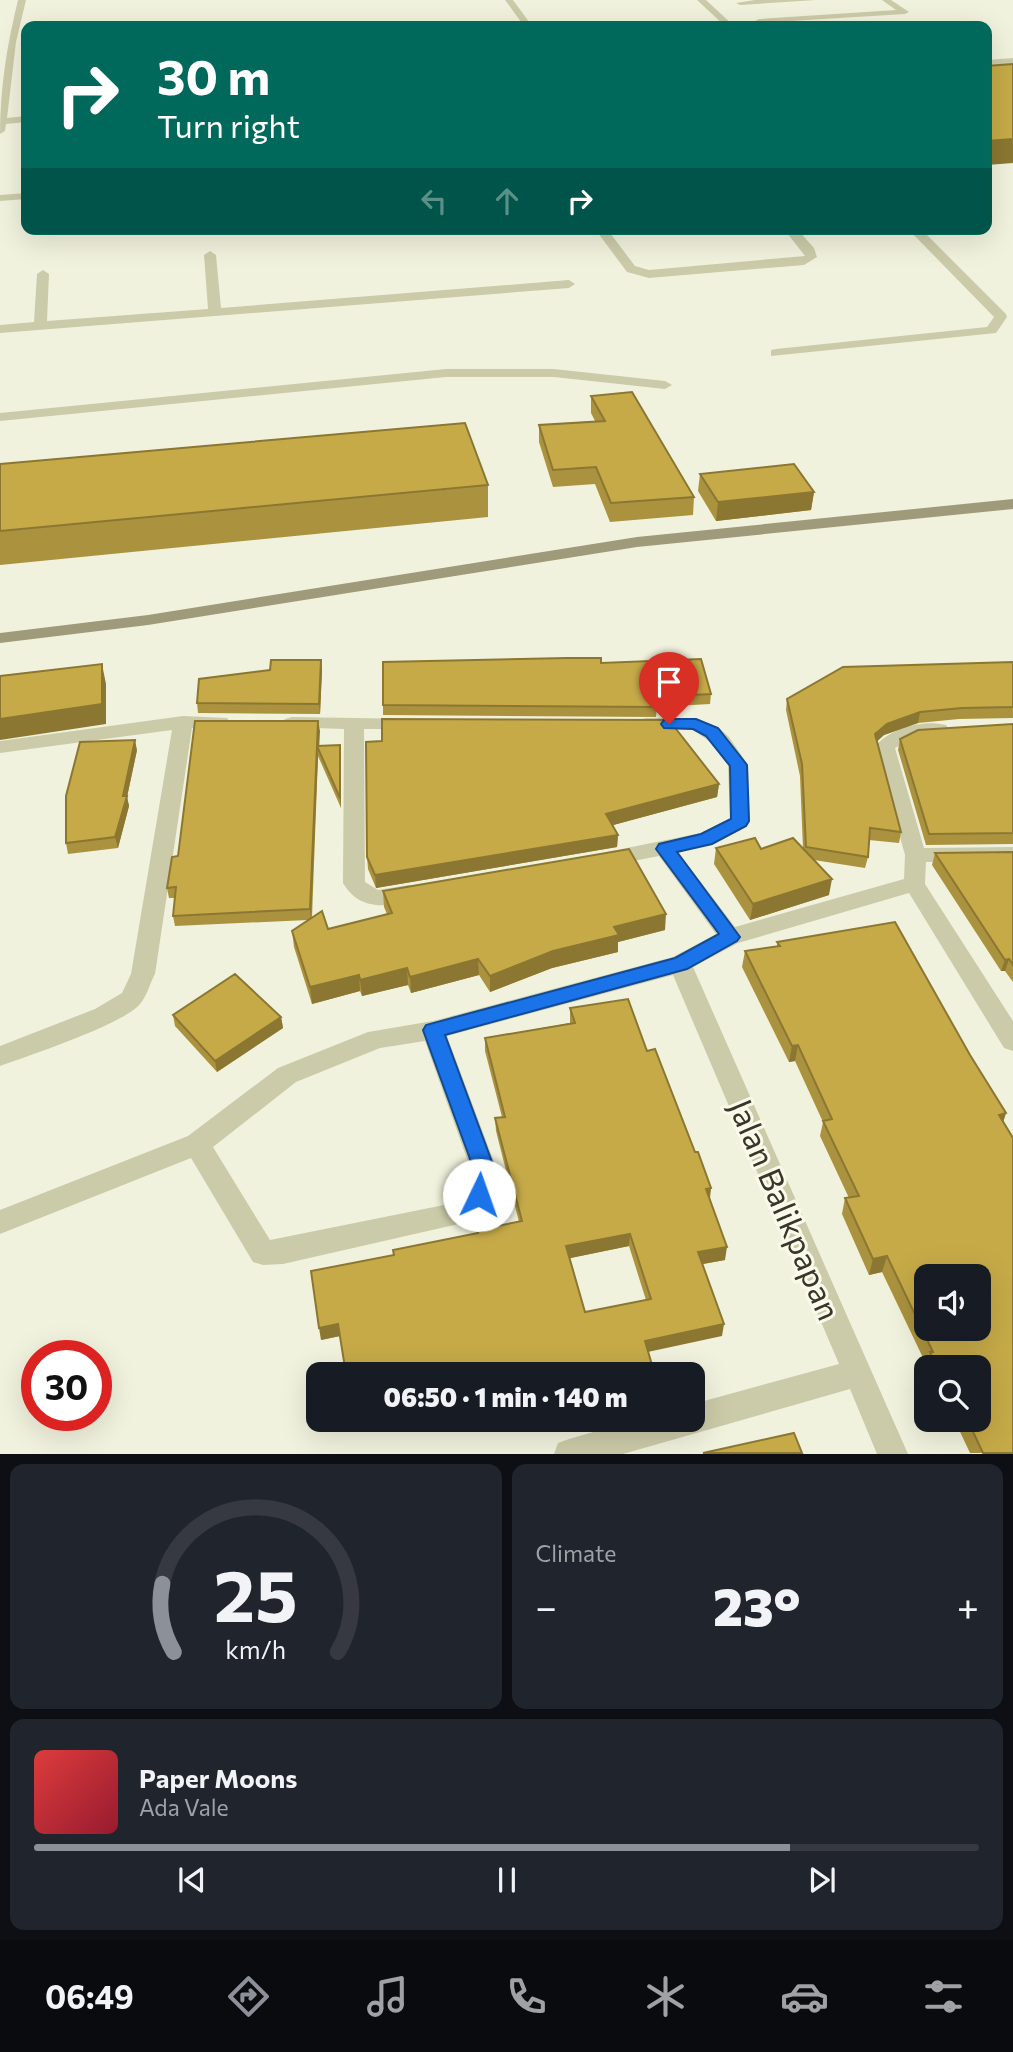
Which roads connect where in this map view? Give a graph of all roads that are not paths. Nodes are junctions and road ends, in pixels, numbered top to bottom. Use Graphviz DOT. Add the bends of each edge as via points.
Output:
graph roads {
  1 [pos="22,0"];
  2 [pos="509,0"];
  3 [pos="701,0"];
  4 [pos="812,0"];
  5 [pos="886,0"];
  6 [pos="738,2"];
  7 [pos="524,21"];
  8 [pos="724,21"];
  9 [pos="761,21"];
  10 [pos="789,21"];
  11 [pos="12,41"];
  12 [pos="0,42"];
  13 [pos="1013,61"];
  14 [pos="992,63"];
  15 [pos="21,121"];
  16 [pos="1,127"];
  17 [pos="21,197"];
  18 [pos="0,198"];
  19 [pos="606,235"];
  20 [pos="795,235"];
  21 [pos="920,235"];
  22 [pos="210,255"];
  23 [pos="43,274"];
  24 [pos="569,284"];
  25 [pos="215,312"];
  26 [pos="1007,316"];
  27 [pos="40,326"];
  28 [pos="0,329"];
  29 [pos="776,353"];
  30 [pos="665,385"];
  31 [pos="0,416"];
  32 [pos="1013,504"];
  33 [pos="0,638"];
  34 [pos="183,722"];
  35 [pos="236,722"];
  36 [pos="275,723"];
  37 [pos="354,723"];
  38 [pos="422,723"];
  39 [pos="627,724"];
  40 [pos="958,728"];
  41 [pos="0,747"];
  42 [pos="665,849"];
  43 [pos="1013,854"];
  44 [pos="916,855"];
  45 [pos="585,862"];
  46 [pos="914,884"];
  47 [pos="424,890"];
  48 [pos="730,937"];
  49 [pos="680,964"];
  50 [pos="433,1030"];
  51 [pos="1013,1041"];
  52 [pos="0,1056"];
  53 [pos="197,1144"];
  54 [pos="0,1222"];
  55 [pos="857,1373"];
  56 [pos="705,1415"];
  57 [pos="646,1432"];
  58 [pos="569,1454"];
  59 [pos="893,1454"];
  1 -- 11 [label="street"];
  2 -- 7 [label="street"];
  3 -- 8 [label="street"];
  4 -- 6 [label="street"];
  5 -- 10 [label="street" via="905,12"];
  6 -- 9 [label="street"];
  11 -- 12 [label="street"];
  11 -- 16 [label="street" via="10,107"];
  13 -- 14 [label="street"];
  15 -- 16 [label="street"];
  17 -- 18 [label="street"];
  19 -- 20 [label="street" via="631,269 649,274 804,261 811,257 810,251"];
  21 -- 26 [label="street"];
  22 -- 25 [label="street"];
  23 -- 27 [label="street"];
  24 -- 25 [label="street"];
  25 -- 27 [label="street"];
  26 -- 29 [label="street" via="991,330"];
  27 -- 28 [label="street"];
  30 -- 31 [label="street" via="555,373 446,373"];
  32 -- 33 [label="main road" via="637,542 148,620"];
  34 -- 35 [label="street"];
  34 -- 41 [label="street"];
  34 -- 52 [label="street" via="143,974 131,999 103,1016"];
  36 -- 37 [label="street"];
  37 -- 38 [label="street"];
  37 -- 47 [label="street" via="354,883 360,894 371,899"];
  39 -- 42 [label="street" via="696,724 722,741 738,765 740,821 706,839"];
  40 -- 44 [label="street" via="914,732 885,747"];
  42 -- 45 [label="street"];
  42 -- 48 [label="street"];
  43 -- 44 [label="street"];
  44 -- 46 [label="street"];
  46 -- 48 [label="street"];
  46 -- 51 [label="street"];
  48 -- 49 [label="street"];
  49 -- 50 [label="street"];
  49 -- 55 [label="street, Jalan Balikpapan"];
  50 -- 53 [label="street" via="377,1038 287,1075"];
  50 -- 53 [label="street" via="484,1170 479,1195 467,1212 263,1253"];
  53 -- 54 [label="street"];
  55 -- 56 [label="street"];
  55 -- 59 [label="street, Jalan Balikpapan"];
  57 -- 58 [label="street"];
}
